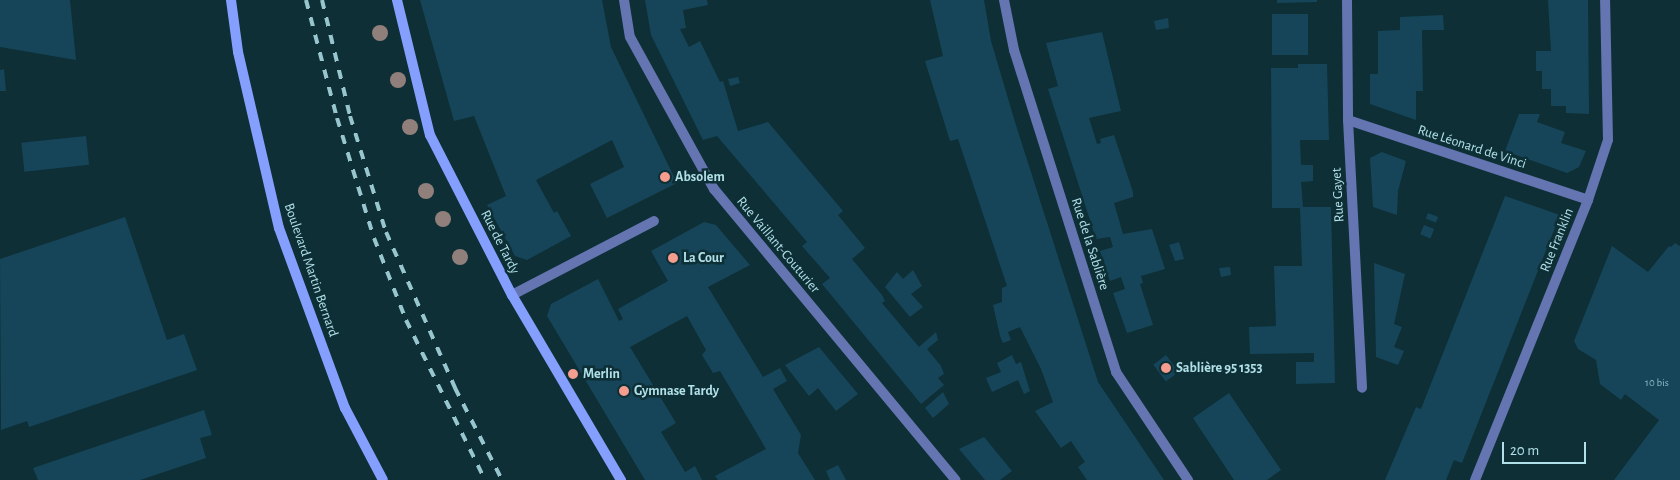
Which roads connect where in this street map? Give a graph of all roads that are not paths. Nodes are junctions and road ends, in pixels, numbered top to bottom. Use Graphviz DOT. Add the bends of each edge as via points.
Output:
graph roads {
  1 [pos="231,0"];
  2 [pos="397,0"];
  3 [pos="624,0"];
  4 [pos="1004,0"];
  5 [pos="1347,0"];
  6 [pos="1605,0"];
  7 [pos="1348,120"];
  8 [pos="1588,200"];
  9 [pos="654,221"];
  10 [pos="512,295"];
  11 [pos="1362,388"];
  12 [pos="383,480"];
  13 [pos="621,480"];
  14 [pos="956,480"];
  15 [pos="1188,480"];
  16 [pos="1475,480"];
  1 -- 12 [label="main road, Boulevard Martin Bernard" via="238,52 280,228 345,408"];
  2 -- 10 [label="main road, Rue de Tardy" via="430,135"];
  3 -- 14 [label="street, Rue Vaillant-Couturier" via="630,37 714,189"];
  4 -- 15 [label="street, Rue de la Sablière" via="1014,50 1116,372"];
  5 -- 7 [label="street, Rue Gayet"];
  6 -- 8 [label="street, Rue Franklin" via="1608,140"];
  7 -- 8 [label="street, Rue Léonard de Vinci"];
  7 -- 11 [label="street, Rue Gayet"];
  8 -- 16 [label="street, Rue Franklin"];
  9 -- 10 [label="street"];
  10 -- 13 [label="main road, Rue de Tardy"];
}
